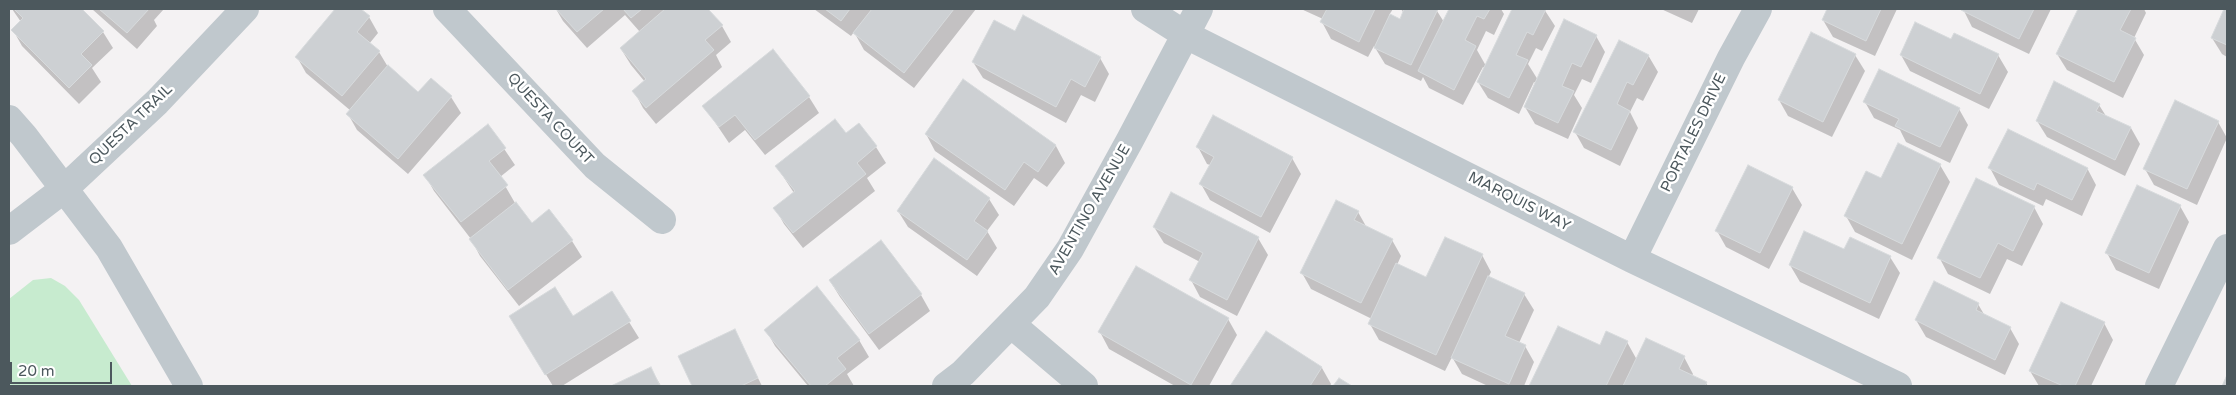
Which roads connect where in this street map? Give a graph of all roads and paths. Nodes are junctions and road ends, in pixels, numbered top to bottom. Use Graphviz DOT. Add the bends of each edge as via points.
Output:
graph roads {
  1 [pos="245,9"];
  2 [pos="447,9"];
  3 [pos="1145,9"];
  4 [pos="1199,9"];
  5 [pos="1758,9"];
  6 [pos="1186,35"];
  7 [pos="9,119"];
  8 [pos="64,189"];
  9 [pos="662,220"];
  10 [pos="9,231"];
  11 [pos="2227,248"];
  12 [pos="1632,259"];
  13 [pos="1011,324"];
  14 [pos="189,386"];
  15 [pos="946,386"];
  16 [pos="1084,386"];
  17 [pos="1898,386"];
  18 [pos="2160,386"];
  1 -- 8 [label="street, QUESTA TRAIL" via="157,102"];
  2 -- 9 [label="street, QUESTA COURT" via="594,166"];
  3 -- 6 [label="street, MARQUIS WAY"];
  4 -- 6 [label="street, AVENTINO AVENUE"];
  5 -- 12 [label="street, PORTALES DRIVE"];
  6 -- 12 [label="street, MARQUIS WAY"];
  6 -- 13 [label="street, AVENTINO AVENUE" via="1070,249 1037,297"];
  7 -- 8 [label="street"];
  8 -- 10 [label="street, QUESTA TRAIL"];
  8 -- 14 [label="street" via="109,248"];
  11 -- 18 [label="street"];
  12 -- 17 [label="street, MARQUIS WAY"];
  13 -- 15 [label="street, AVENTINO AVENUE"];
  13 -- 16 [label="street"];
}
